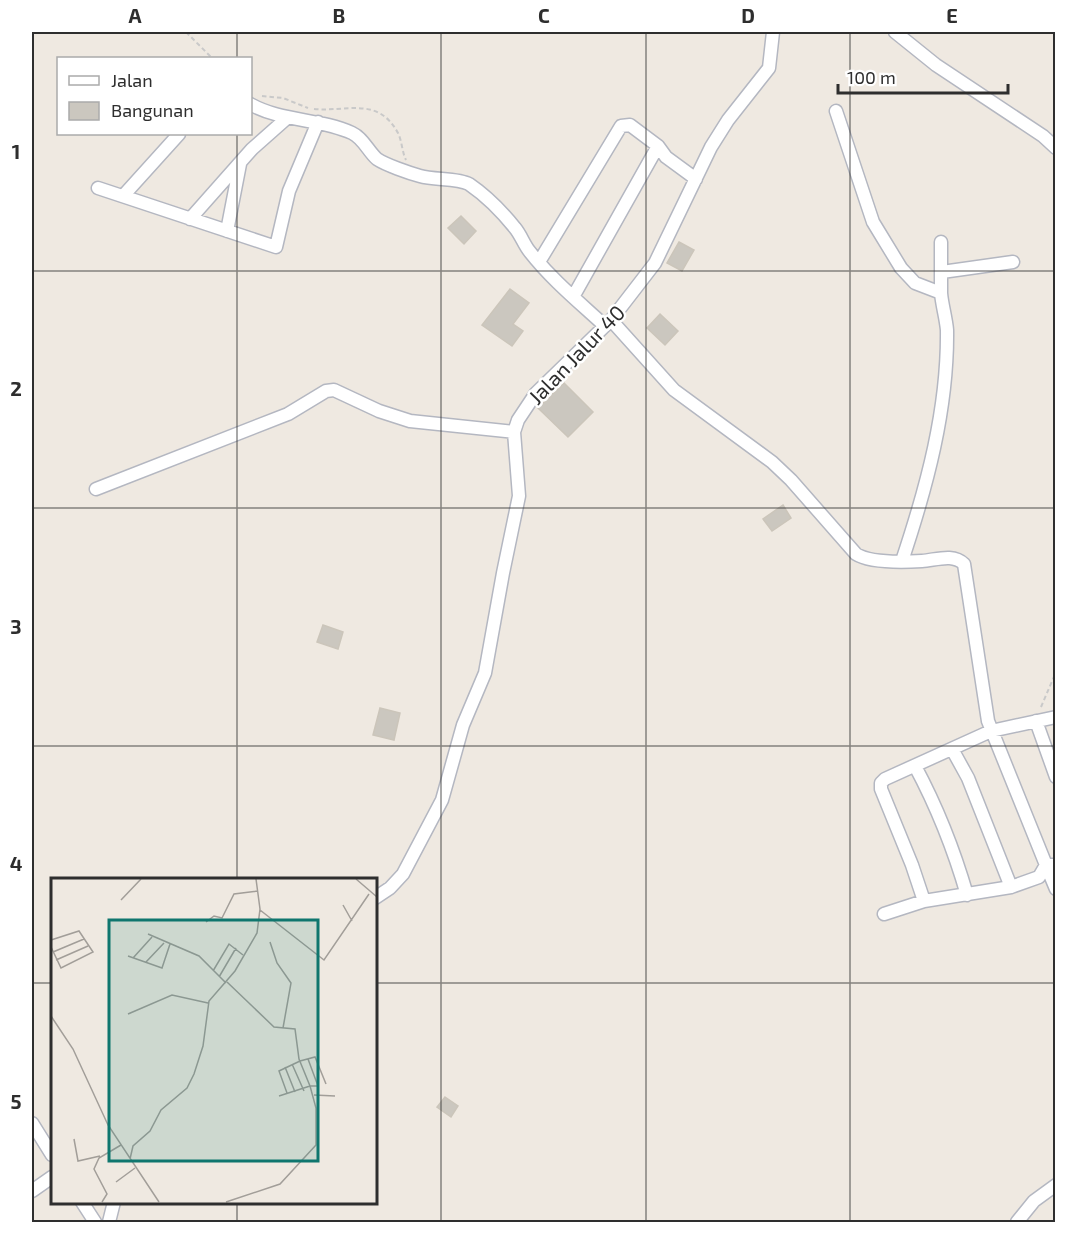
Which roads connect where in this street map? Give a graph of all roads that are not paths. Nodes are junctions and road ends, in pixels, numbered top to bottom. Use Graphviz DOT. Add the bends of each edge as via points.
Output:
graph roads {
  1 [pos="772,32"];
  2 [pos="895,32"];
  3 [pos="252,105"];
  4 [pos="836,111"];
  5 [pos="287,118"];
  6 [pos="318,122"];
  7 [pos="178,135"];
  8 [pos="658,146"];
  9 [pos="1056,148"];
  10 [pos="240,162"];
  11 [pos="696,179"];
  12 [pos="98,188"];
  13 [pos="123,196"];
  14 [pos="190,219"];
  15 [pos="227,231"];
  16 [pos="941,242"];
  17 [pos="539,262"];
  18 [pos="1013,262"];
  19 [pos="942,272"];
  20 [pos="941,293"];
  21 [pos="573,297"];
  22 [pos="608,323"];
  23 [pos="514,432"];
  24 [pos="96,489"];
  25 [pos="902,561"];
  26 [pos="1056,717"];
  27 [pos="1036,722"];
  28 [pos="991,731"];
  29 [pos="952,749"];
  30 [pos="915,766"];
  31 [pos="1056,777"];
  32 [pos="1051,865"];
  33 [pos="1011,887"];
  34 [pos="1056,889"];
  35 [pos="967,896"];
  36 [pos="376,897"];
  37 [pos="924,901"];
  38 [pos="884,914"];
  39 [pos="32,1123"];
  40 [pos="51,1153"];
  41 [pos="51,1178"];
  42 [pos="1056,1185"];
  43 [pos="32,1191"];
  44 [pos="83,1203"];
  45 [pos="114,1203"];
  46 [pos="93,1219"];
  47 [pos="109,1222"];
  48 [pos="1017,1222"];
  1 -- 11 [label="street, Jalan Jalur 40" via="769,68 728,120"];
  2 -- 9 [label="street" via="936,66"];
  3 -- 5 [label="street"];
  4 -- 20 [label="street" via="873,222 901,268 915,283"];
  5 -- 6 [label="street"];
  5 -- 10 [label="street"];
  6 -- 15 [label="street" via="289,191 276,247"];
  6 -- 17 [label="street" via="353,133 378,159 399,168 419,176 468,184 515,228"];
  7 -- 13 [label="street"];
  8 -- 11 [label="street" via="666,157"];
  8 -- 17 [label="street" via="630,125 621,126"];
  8 -- 21 [label="street"];
  10 -- 14 [label="street"];
  10 -- 15 [label="street"];
  11 -- 22 [label="street, Jalan Jalur 40" via="655,263"];
  12 -- 13 [label="street"];
  13 -- 14 [label="street"];
  14 -- 15 [label="street"];
  16 -- 19 [label="street"];
  17 -- 21 [label="street"];
  18 -- 19 [label="street"];
  19 -- 20 [label="street"];
  20 -- 25 [label="street" via="947,327 946,368 937,442"];
  21 -- 22 [label="street"];
  22 -- 23 [label="street, Jalan Jalur 40" via="536,393"];
  22 -- 25 [label="street" via="674,390 772,462 856,554"];
  23 -- 24 [label="street" via="410,421 334,390 326,391 288,414"];
  23 -- 36 [label="street" via="519,496 485,673 463,725 442,801 403,874"];
  25 -- 28 [label="street" via="950,558 964,564"];
  26 -- 27 [label="street"];
  27 -- 28 [label="street"];
  27 -- 31 [label="street"];
  28 -- 29 [label="street"];
  28 -- 32 [label="street"];
  29 -- 30 [label="street"];
  29 -- 33 [label="street" via="968,778"];
  30 -- 35 [label="street" via="941,820"];
  30 -- 37 [label="street" via="885,779 881,789"];
  32 -- 33 [label="street" via="1039,877"];
  32 -- 34 [label="street"];
  33 -- 35 [label="street"];
  35 -- 37 [label="street"];
  37 -- 38 [label="street"];
  39 -- 40 [label="street"];
  41 -- 43 [label="street"];
  42 -- 48 [label="street" via="1034,1201"];
  44 -- 46 [label="street"];
  45 -- 47 [label="street"];
}
